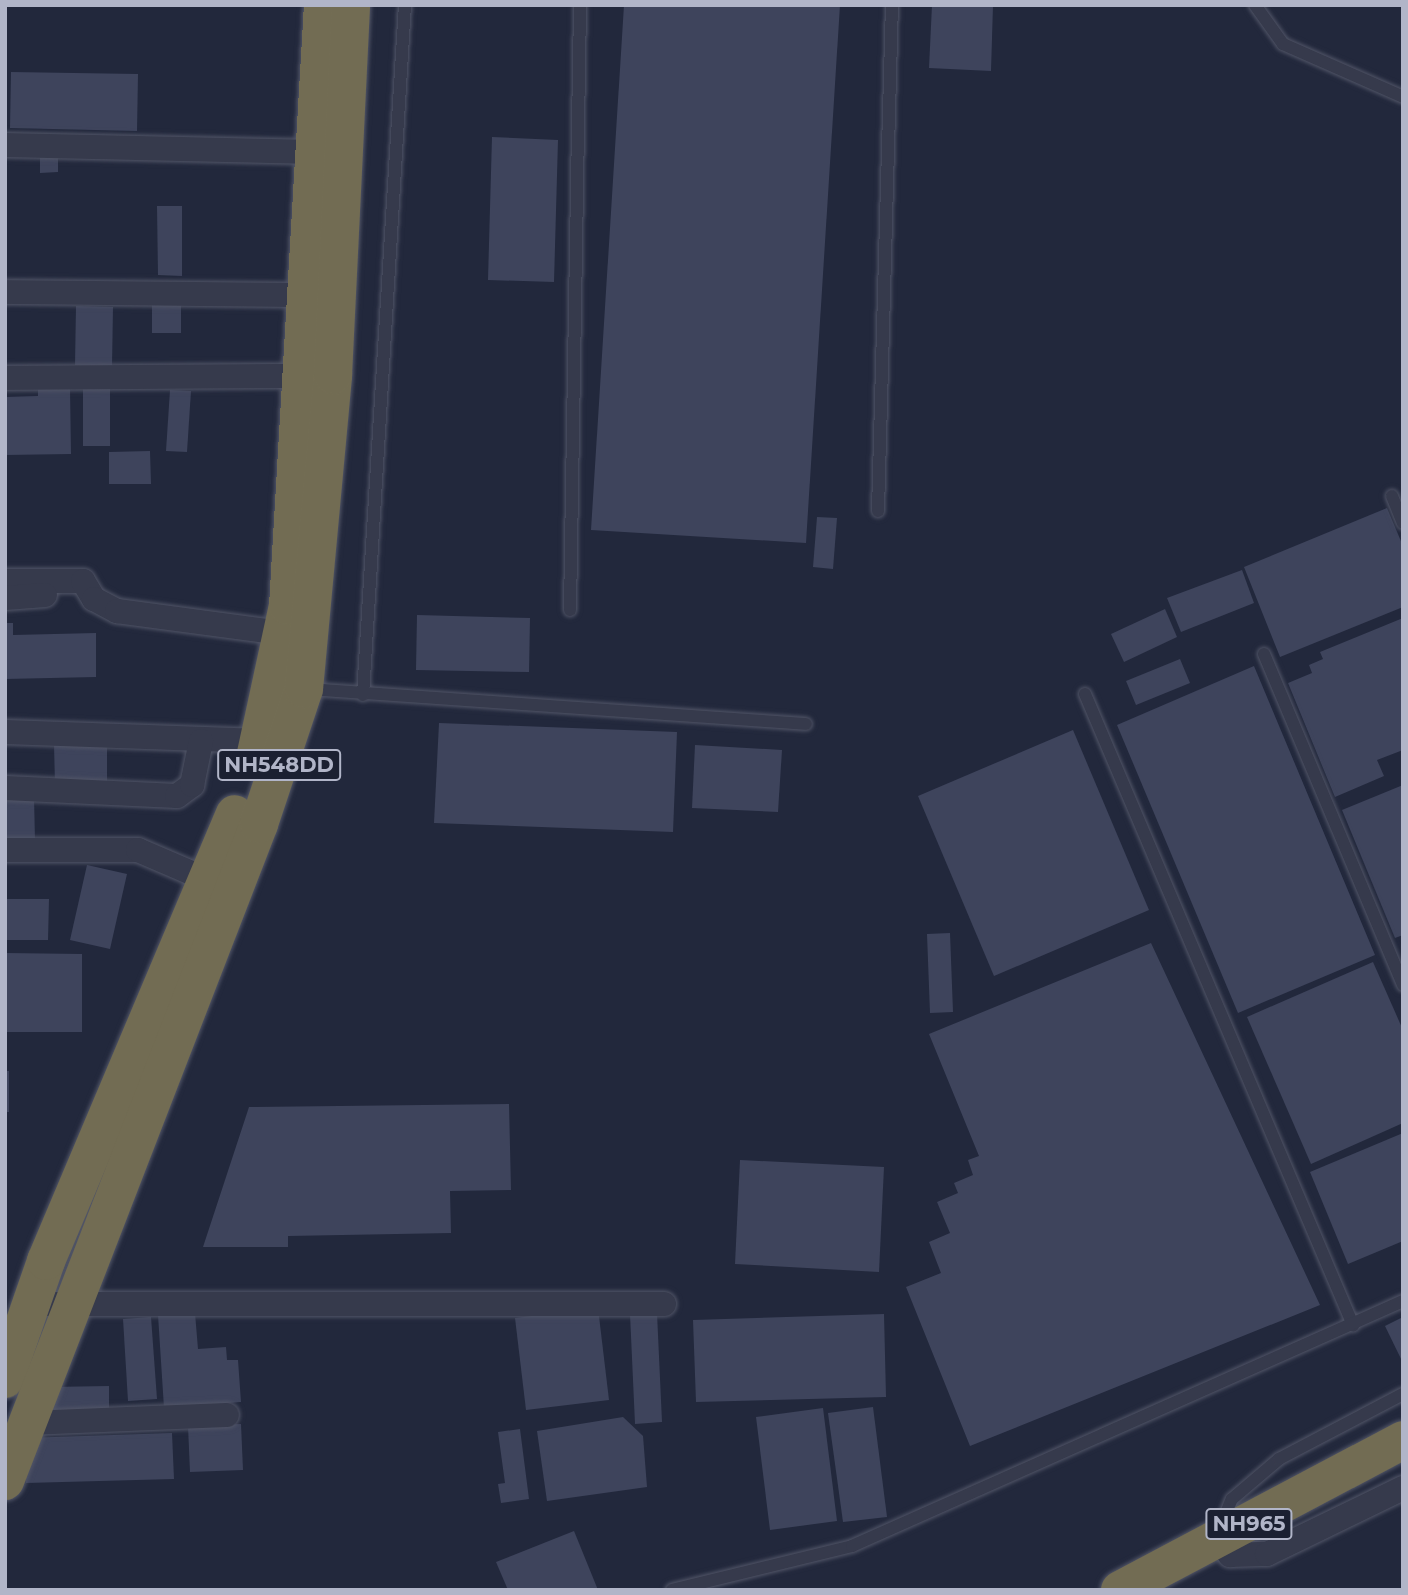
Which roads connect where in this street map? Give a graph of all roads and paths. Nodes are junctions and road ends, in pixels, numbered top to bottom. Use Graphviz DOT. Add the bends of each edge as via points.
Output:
graph roads {
  1 [pos="323,5"];
  2 [pos="351,5"];
  3 [pos="405,5"];
  4 [pos="580,5"];
  5 [pos="892,5"];
  6 [pos="1255,5"];
  7 [pos="1403,97"];
  8 [pos="5,145"];
  9 [pos="314,152"];
  10 [pos="5,292"];
  11 [pos="306,295"];
  12 [pos="301,376"];
  13 [pos="5,379"];
  14 [pos="1392,496"];
  15 [pos="878,511"];
  16 [pos="1403,523"];
  17 [pos="5,581"];
  18 [pos="5,598"];
  19 [pos="94,599"];
  20 [pos="570,610"];
  21 [pos="298,635"];
  22 [pos="1264,654"];
  23 [pos="304,689"];
  24 [pos="1085,694"];
  25 [pos="363,695"];
  26 [pos="806,724"];
  27 [pos="5,732"];
  28 [pos="201,741"];
  29 [pos="261,741"];
  30 [pos="5,788"];
  31 [pos="5,850"];
  32 [pos="208,880"];
  33 [pos="1403,985"];
  34 [pos="173,1003"];
  35 [pos="1403,1301"];
  36 [pos="31,1304"];
  37 [pos="664,1304"];
  38 [pos="71,1306"];
  39 [pos="1353,1325"];
  40 [pos="5,1379"];
  41 [pos="1403,1394"];
  42 [pos="227,1415"];
  43 [pos="28,1423"];
  44 [pos="1403,1440"];
  45 [pos="5,1480"];
  46 [pos="1403,1488"];
  47 [pos="1219,1541"];
  48 [pos="672,1590"];
  49 [pos="1119,1590"];
  1 -- 9 [label="highway, NH548DD"];
  2 -- 21 [label="highway, NH548DD"];
  3 -- 25 [label="lane"];
  4 -- 20 [label="lane"];
  5 -- 15 [label="lane"];
  6 -- 7 [label="lane" via="1283,44"];
  8 -- 9 [label="street"];
  9 -- 11 [label="highway, NH548DD"];
  10 -- 11 [label="street"];
  11 -- 12 [label="highway, NH548DD"];
  12 -- 13 [label="street"];
  12 -- 21 [label="highway, NH548DD"];
  14 -- 16 [label="lane"];
  17 -- 19 [label="street" via="83,580"];
  18 -- 19 [label="street" via="28,594"];
  19 -- 21 [label="street" via="151,617"];
  21 -- 23 [label="highway, NH548DD"];
  21 -- 29 [label="highway, NH548DD"];
  22 -- 33 [label="lane"];
  23 -- 25 [label="lane"];
  23 -- 34 [label="highway, NH548DD"];
  24 -- 39 [label="lane"];
  25 -- 26 [label="lane"];
  27 -- 28 [label="street"];
  28 -- 29 [label="street"];
  28 -- 30 [label="street" via="192,785 177,796"];
  29 -- 32 [label="highway, NH548DD"];
  31 -- 32 [label="street" via="138,850"];
  32 -- 34 [label="highway, NH548DD"];
  34 -- 36 [label="highway, NH548DD"];
  34 -- 38 [label="highway, NH548DD"];
  35 -- 39 [label="lane"];
  36 -- 38 [label="street"];
  36 -- 40 [label="highway, NH548DD"];
  37 -- 38 [label="street"];
  38 -- 43 [label="highway, NH548DD"];
  39 -- 48 [label="lane" via="852,1546"];
  41 -- 47 [label="lane" via="1279,1459 1253,1479 1232,1499"];
  42 -- 43 [label="street"];
  43 -- 45 [label="highway, NH548DD"];
  44 -- 47 [label="highway, NH965"];
  46 -- 47 [label="street" via="1267,1554 1230,1555"];
  47 -- 49 [label="highway, NH965"];
}
